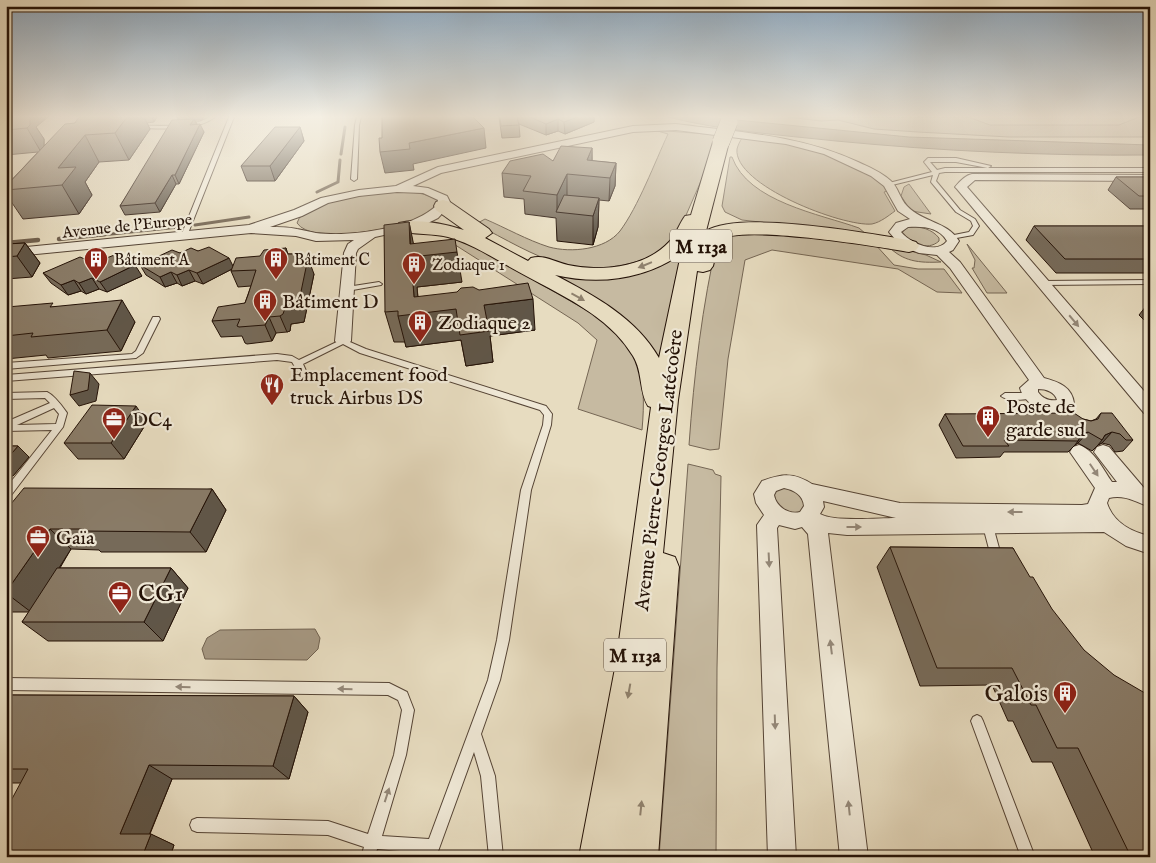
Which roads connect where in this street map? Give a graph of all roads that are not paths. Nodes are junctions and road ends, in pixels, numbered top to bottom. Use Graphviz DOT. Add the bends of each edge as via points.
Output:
graph roads {
  1 [pos="216,157"];
  2 [pos="355,157"];
  3 [pos="504,157"];
  4 [pos="722,157"];
  5 [pos="723,157"];
  6 [pos="840,157"];
  7 [pos="460,167"];
  8 [pos="721,170"];
  9 [pos="1010,170"];
  10 [pos="1150,170"];
  11 [pos="936,173"];
  12 [pos="1150,178"];
  13 [pos="354,180"];
  14 [pos="888,184"];
  15 [pos="397,189"];
  16 [pos="381,190"];
  17 [pos="431,192"];
  18 [pos="338,197"];
  19 [pos="443,206"];
  20 [pos="714,207"];
  21 [pos="902,208"];
  22 [pos="298,213"];
  23 [pos="924,223"];
  24 [pos="406,227"];
  25 [pos="898,227"];
  26 [pos="766,228"];
  27 [pos="251,229"];
  28 [pos="296,232"];
  29 [pos="371,234"];
  30 [pos="184,236"];
  31 [pos="951,237"];
  32 [pos="330,238"];
  33 [pos="854,238"];
  34 [pos="909,246"];
  35 [pos="940,250"];
  36 [pos="6,252"];
  37 [pos="350,253"];
  38 [pos="1150,282"];
  39 [pos="1043,283"];
  40 [pos="379,284"];
  41 [pos="347,289"];
  42 [pos="156,319"];
  43 [pos="688,323"];
  44 [pos="343,342"];
  45 [pos="299,363"];
  46 [pos="6,366"];
  47 [pos="6,378"];
  48 [pos="316,379"];
  49 [pos="1035,390"];
  50 [pos="6,396"];
  51 [pos="1005,396"];
  52 [pos="56,404"];
  53 [pos="1150,409"];
  54 [pos="1061,414"];
  55 [pos="6,427"];
  56 [pos="59,427"];
  57 [pos="665,446"];
  58 [pos="1079,452"];
  59 [pos="1103,452"];
  60 [pos="807,490"];
  61 [pos="1107,490"];
  62 [pos="6,495"];
  63 [pos="1143,496"];
  64 [pos="776,515"];
  65 [pos="1103,516"];
  66 [pos="807,517"];
  67 [pos="988,526"];
  68 [pos="1150,545"];
  69 [pos="1004,566"];
  70 [pos="6,684"];
  71 [pos="977,721"];
  72 [pos="474,733"];
  73 [pos="197,825"];
  74 [pos="372,842"];
  75 [pos="430,851"];
  76 [pos="368,857"];
  77 [pos="496,857"];
  78 [pos="600,857"];
  79 [pos="636,857"];
  80 [pos="782,857"];
  81 [pos="854,857"];
  82 [pos="1028,857"];
  1 -- 30 [label="lane"];
  2 -- 13 [label="lane"];
  3 -- 7 [label="street, Avenue de l'Europe"];
  4 -- 20 [label="main road, Avenue Pierre-Georges Latécoère / M 113a"];
  5 -- 8 [label="main road, Avenue Pierre-Georges Latécoère / M 113a"];
  6 -- 14 [label="street, Avenue de l'Europe"];
  7 -- 15 [label="street, Avenue de l'Europe" via="438,170"];
  7 -- 17 [label="street, Avenue de l'Europe" via="428,184"];
  8 -- 20 [label="main road" via="717,206"];
  8 -- 43 [label="main road, Avenue Pierre-Georges Latécoère / M 113a" via="695,266"];
  9 -- 10 [label="lane"];
  9 -- 11 [label="lane" via="945,170"];
  9 -- 11 [label="lane" via="963,161 928,160"];
  11 -- 14 [label="lane"];
  11 -- 31 [label="lane" via="934,181 958,211 973,220 976,226 972,234"];
  12 -- 39 [label="street" via="972,177 961,187"];
  13 -- 16 [label="street"];
  13 -- 18 [label="street"];
  14 -- 21 [label="street, Avenue de l'Europe"];
  15 -- 16 [label="street, Avenue de l'Europe"];
  15 -- 17 [label="street, Avenue de l'Europe"];
  16 -- 18 [label="street, Avenue de l'Europe"];
  17 -- 19 [label="street" via="443,198"];
  18 -- 22 [label="street, Avenue de l'Europe"];
  20 -- 19 [label="main road, one-way" via="668,254 639,268 594,274 559,270 544,264 481,232"];
  19 -- 24 [label="street, Avenue de l'Europe" via="430,218"];
  20 -- 26 [label="main road" via="732,220"];
  20 -- 57 [label="main road, Avenue Pierre-Georges Latécoère / M 113a" via="679,309"];
  21 -- 23 [label="street, Avenue de l'Europe"];
  21 -- 25 [label="street"];
  22 -- 27 [label="street, Avenue de l'Europe"];
  22 -- 28 [label="street" via="290,222 290,227"];
  23 -- 25 [label="street" via="906,223"];
  23 -- 31 [label="street, Avenue de l'Europe" via="940,228"];
  24 -- 29 [label="street, Avenue de l'Europe"];
  24 -- 57 [label="main road, one-way" via="437,229 470,238 592,304 613,320 636,342 654,371"];
  25 -- 33 [label="main road"];
  25 -- 34 [label="street" via="897,237"];
  26 -- 33 [label="main road"];
  26 -- 43 [label="main road" via="732,228 713,234 708,242"];
  27 -- 28 [label="street, Avenue de l'Europe"];
  27 -- 30 [label="street, Avenue de l'Europe"];
  28 -- 32 [label="street, Avenue de l'Europe"];
  29 -- 32 [label="street, Avenue de l'Europe"];
  29 -- 37 [label="street"];
  30 -- 36 [label="street, Avenue de l'Europe"];
  31 -- 35 [label="street" via="951,245"];
  32 -- 37 [label="street"];
  33 -- 34 [label="main road"];
  34 -- 35 [label="street"];
  35 -- 49 [label="street" via="955,265 1030,367"];
  37 -- 41 [label="street"];
  38 -- 39 [label="lane"];
  39 -- 53 [label="street, one-way"];
  40 -- 41 [label="lane"];
  41 -- 44 [label="street"];
  42 -- 46 [label="lane" via="139,353 133,356"];
  43 -- 57 [label="main road, Avenue Pierre-Georges Latécoère / M 113a"];
  44 -- 45 [label="lane"];
  44 -- 72 [label="lane" via="363,352 543,408 548,414 526,490 500,656"];
  45 -- 47 [label="lane" via="291,358 277,357"];
  45 -- 48 [label="lane" via="304,375"];
  49 -- 51 [label="lane"];
  49 -- 54 [label="street" via="1051,386 1062,392 1066,396 1066,404"];
  50 -- 52 [label="lane" via="47,394"];
  52 -- 55 [label="lane"];
  52 -- 56 [label="lane" via="63,413"];
  55 -- 56 [label="lane"];
  56 -- 62 [label="lane"];
  57 -- 78 [label="main road, Avenue Pierre-Georges Latécoère / M 113a, one-way" via="634,664"];
  79 -- 57 [label="main road, Avenue Pierre-Georges Latécoère / M 113a, one-way" via="655,668"];
  58 -- 61 [label="street, one-way"];
  59 -- 63 [label="street"];
  60 -- 64 [label="street" via="792,482 770,485 764,500"];
  65 -- 60 [label="street, one-way" via="1082,512 900,511"];
  60 -- 66 [label="street" via="814,502 812,513"];
  61 -- 63 [label="street"];
  61 -- 65 [label="street" via="1098,497"];
  64 -- 66 [label="street" via="792,520"];
  64 -- 80 [label="street, one-way" via="767,525"];
  65 -- 67 [label="street"];
  65 -- 68 [label="street" via="1133,540"];
  66 -- 67 [label="street, one-way" via="820,524 847,527"];
  81 -- 66 [label="street, one-way" via="818,531"];
  67 -- 69 [label="lane" via="994,549"];
  74 -- 70 [label="lane, one-way" via="400,755 408,710 403,696 388,689"];
  71 -- 82 [label="lane"];
  72 -- 75 [label="lane"];
  72 -- 77 [label="lane" via="488,776"];
  73 -- 74 [label="lane" via="328,828"];
  74 -- 75 [label="lane"];
  74 -- 76 [label="lane"];
}
